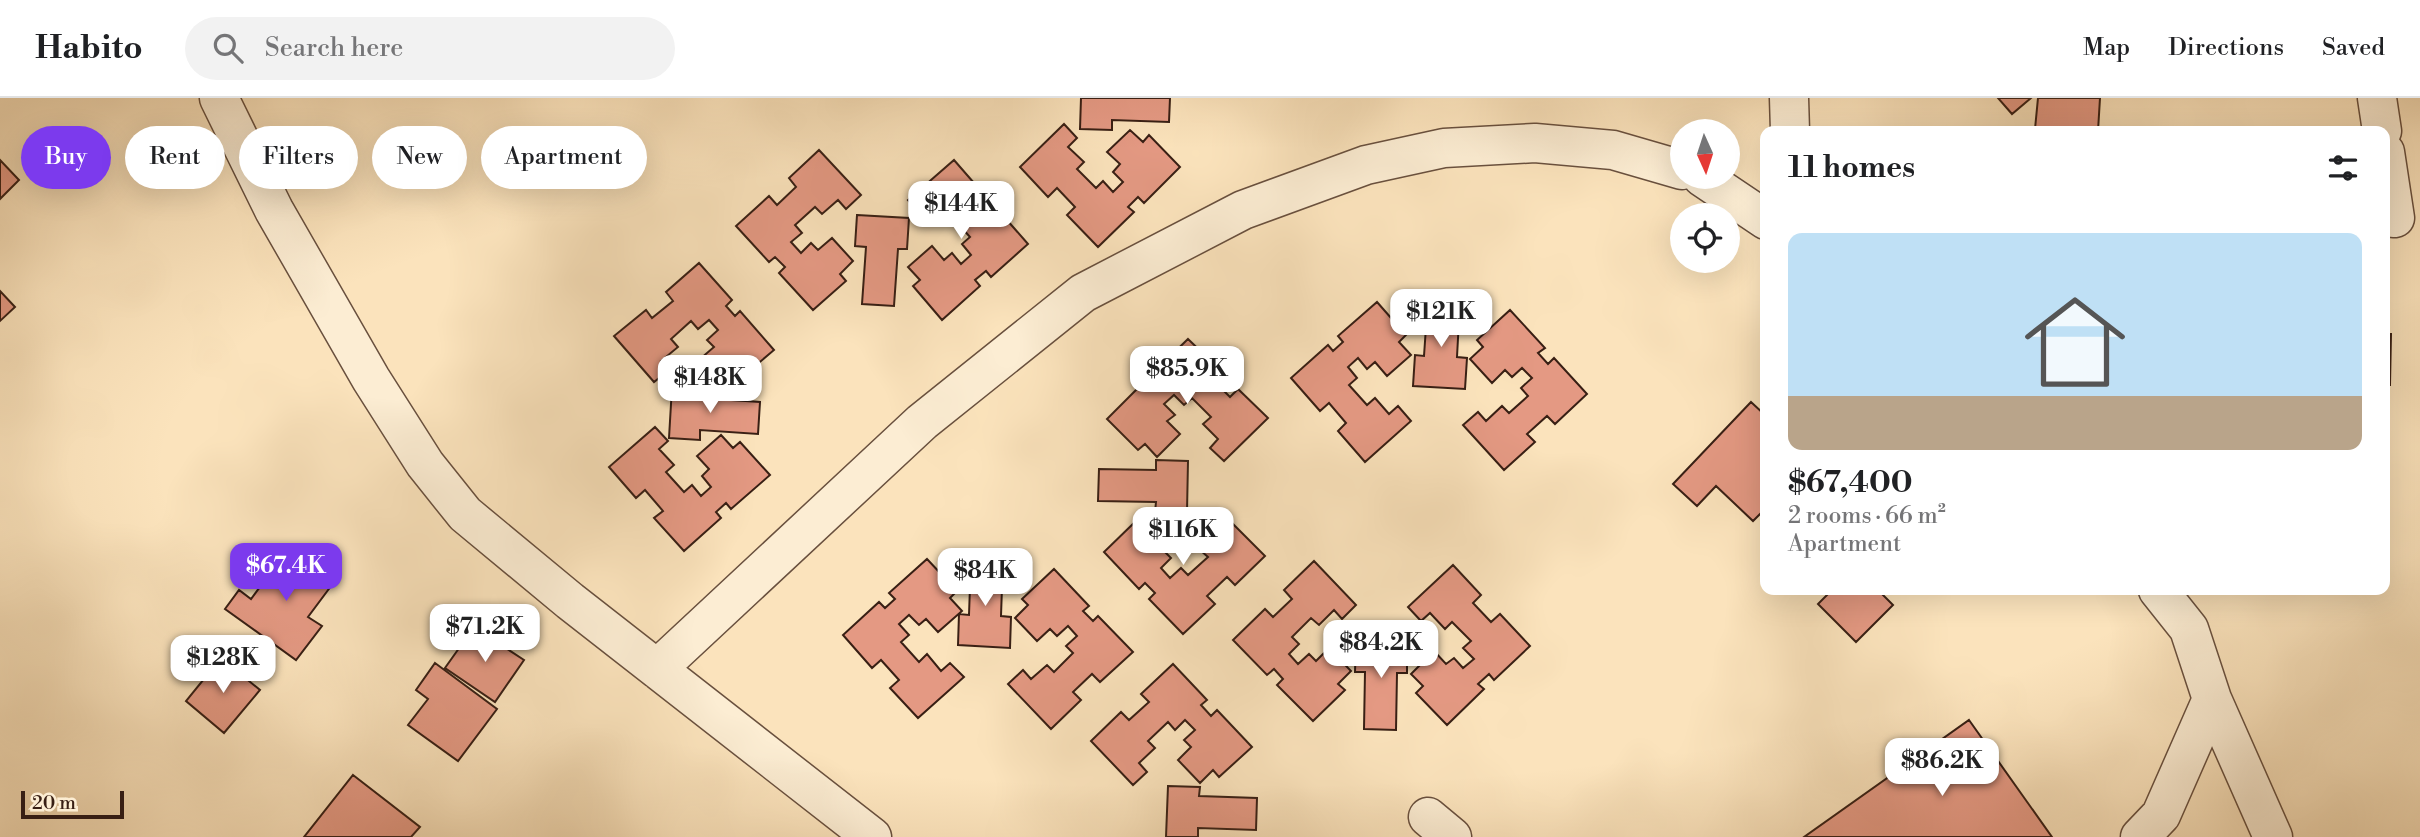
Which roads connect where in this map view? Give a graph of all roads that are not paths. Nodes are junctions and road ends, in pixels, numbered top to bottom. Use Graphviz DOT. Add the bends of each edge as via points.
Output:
graph roads {
  1 [pos="219,98"];
  2 [pos="1789,98"];
  3 [pos="2377,98"];
  4 [pos="1790,126"];
  5 [pos="2381,126"];
  6 [pos="1670,166"];
  7 [pos="2390,185"];
  8 [pos="1720,189"];
  9 [pos="1760,216"];
  10 [pos="2390,218"];
  11 [pos="2162,595"];
  12 [pos="657,669"];
  13 [pos="2213,699"];
  14 [pos="872,837"];
  15 [pos="2140,837"];
  16 [pos="2273,837"];
  1 -- 12 [label="street" via="274,211 370,379 425,464 466,514"];
  2 -- 4 [label="street"];
  3 -- 5 [label="street"];
  6 -- 12 [label="street" via="1614,150 1535,143 1444,148 1366,165 1242,210 1083,293 922,422"];
  7 -- 10 [label="street" via="2395,218"];
  8 -- 9 [label="street"];
  11 -- 13 [label="street" via="2189,629"];
  12 -- 14 [label="street"];
  13 -- 15 [label="street" via="2161,815"];
  13 -- 16 [label="street"];
}
